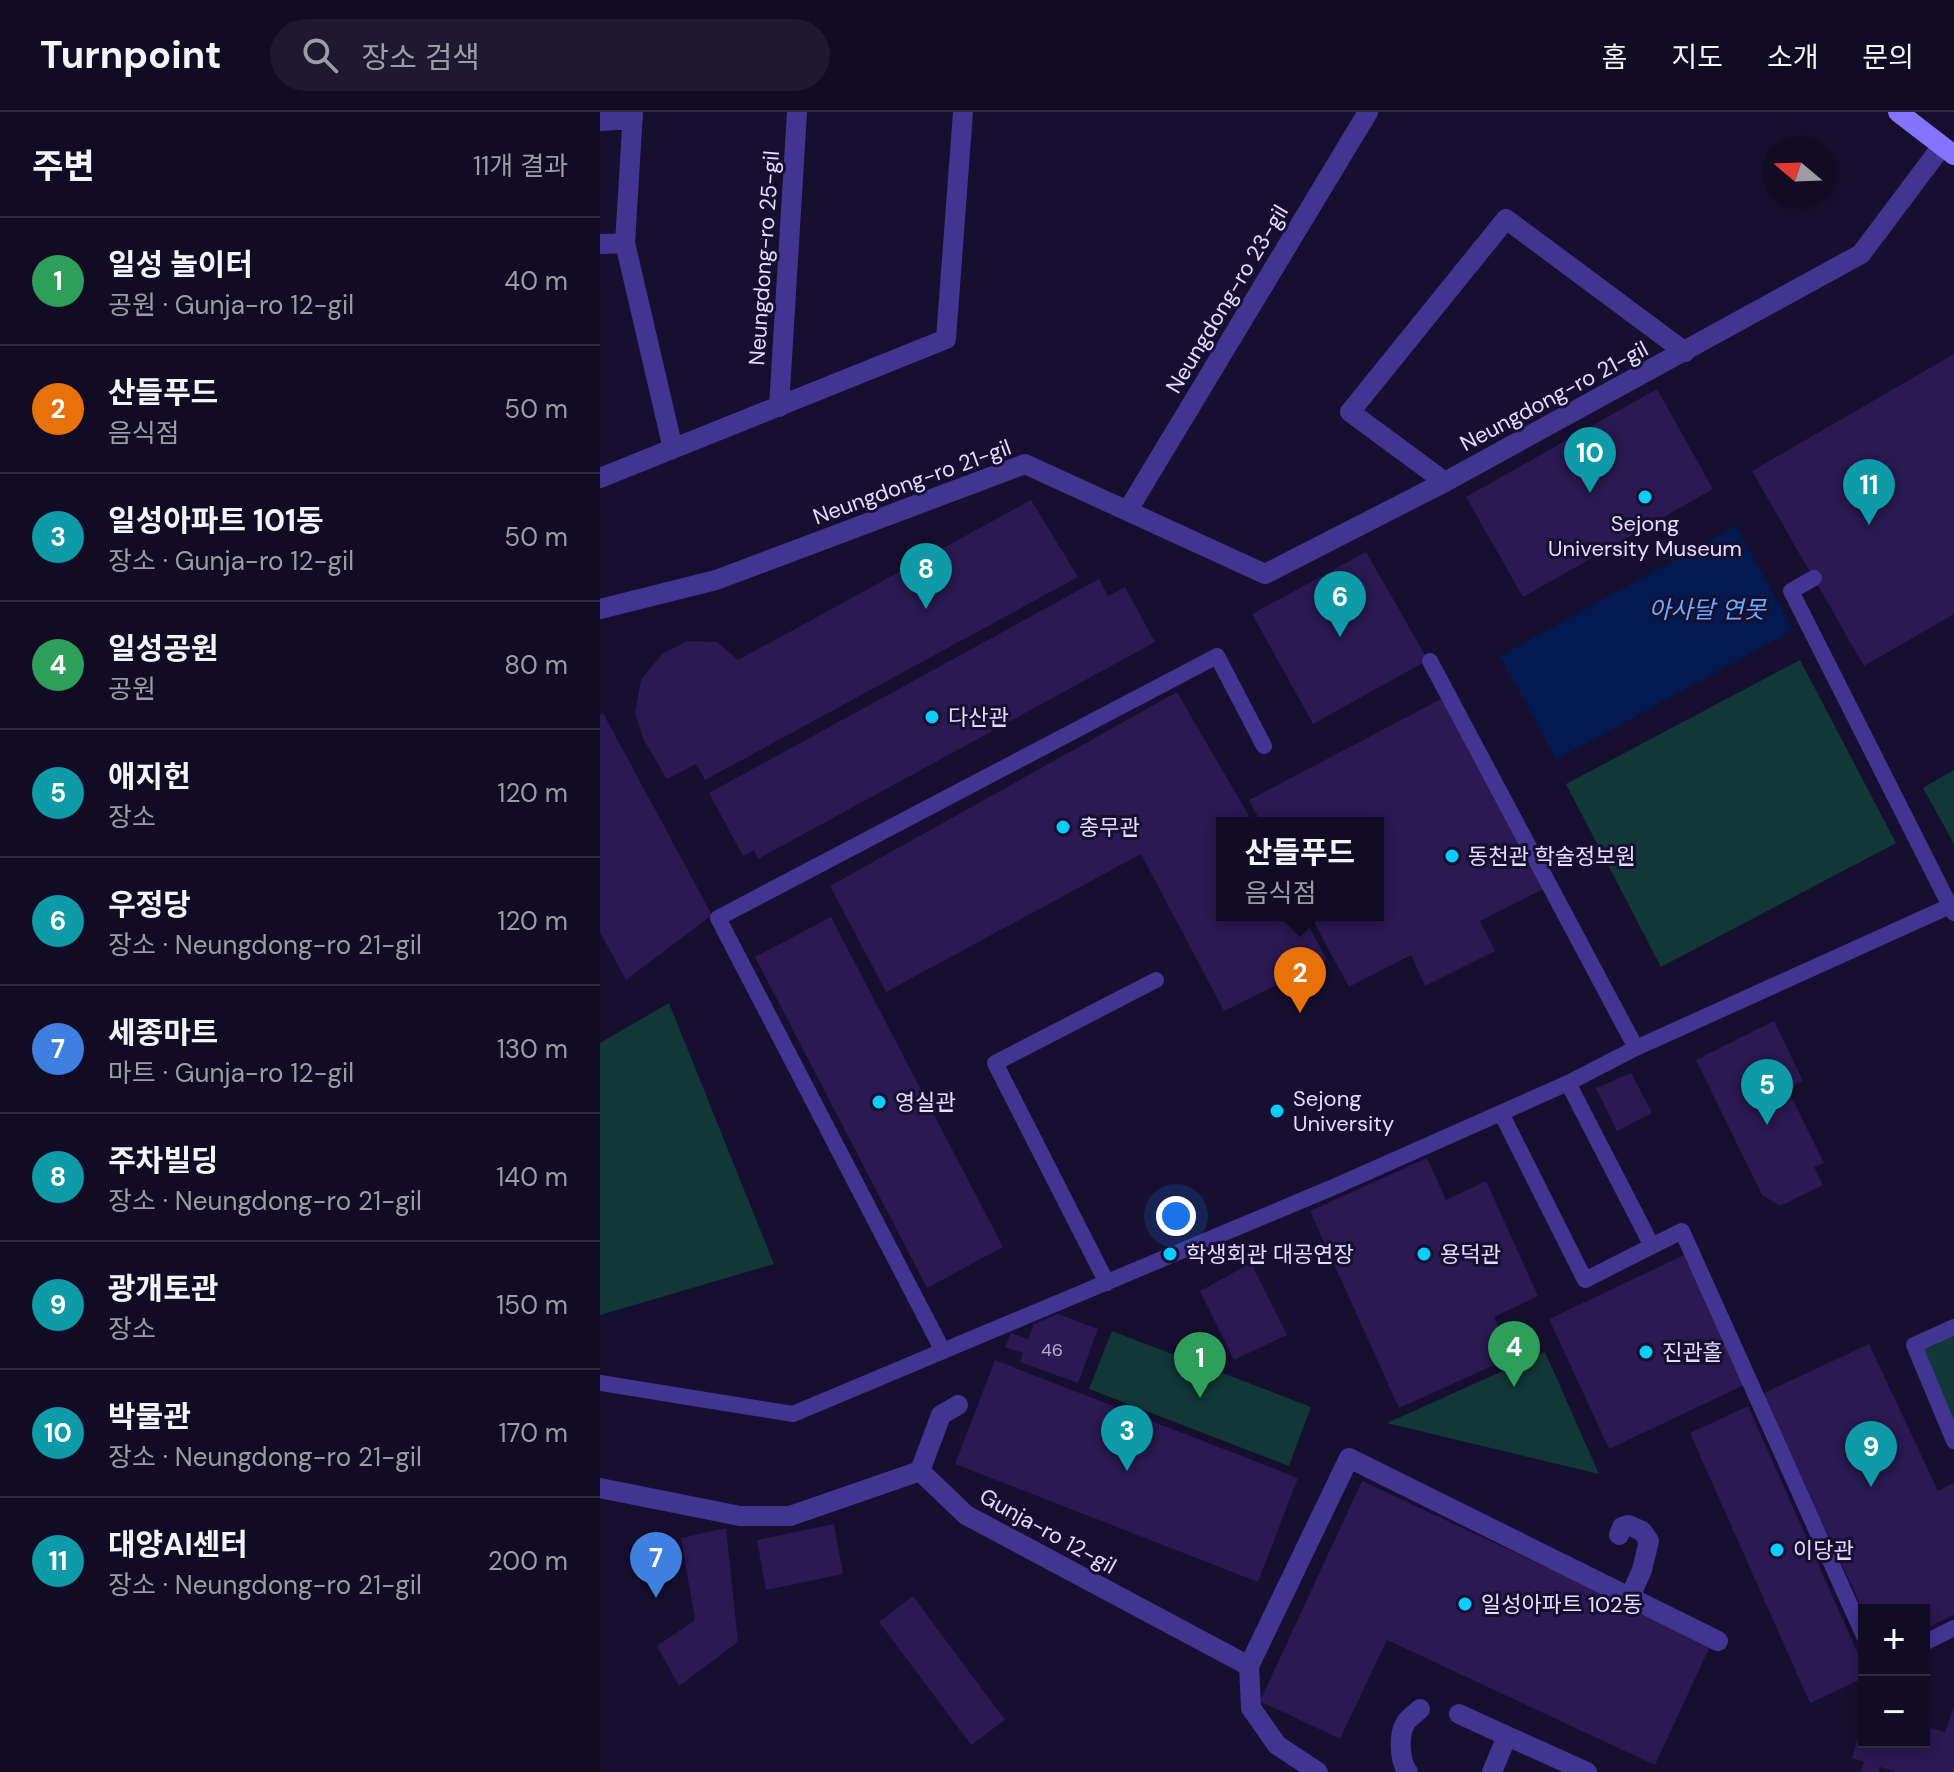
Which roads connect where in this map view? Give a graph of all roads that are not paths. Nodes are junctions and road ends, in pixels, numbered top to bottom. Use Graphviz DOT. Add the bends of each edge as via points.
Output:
graph roads {
  1 [pos="797,112"];
  2 [pos="963,112"];
  3 [pos="1368,112"];
  4 [pos="1898,112"];
  5 [pos="633,116"];
  6 [pos="600,121"];
  7 [pos="1948,151"];
  8 [pos="625,243"];
  9 [pos="600,244"];
  10 [pos="1685,352"];
  11 [pos="779,407"];
  12 [pos="673,449"];
  13 [pos="600,478"];
  14 [pos="1445,482"];
  15 [pos="1128,510"];
  16 [pos="1814,578"];
  17 [pos="600,609"];
  18 [pos="1430,661"];
  19 [pos="1264,746"];
  20 [pos="1952,910"];
  21 [pos="1156,980"];
  22 [pos="1636,1048"];
  23 [pos="1568,1083"];
  24 [pos="1501,1113"];
  25 [pos="1652,1246"];
  26 [pos="1107,1283"];
  27 [pos="1954,1327"];
  28 [pos="943,1351"];
  29 [pos="600,1383"];
  30 [pos="958,1405"];
  31 [pos="1954,1441"];
  32 [pos="920,1471"];
  33 [pos="600,1488"];
  34 [pos="1619,1535"];
  35 [pos="1630,1597"];
  36 [pos="1858,1623"];
  37 [pos="1954,1628"];
  38 [pos="1930,1640"];
  39 [pos="1718,1641"];
  40 [pos="1249,1666"];
  41 [pos="1420,1709"];
  42 [pos="1459,1714"];
  43 [pos="1507,1736"];
  44 [pos="1318,1772"];
  45 [pos="1408,1772"];
  46 [pos="1492,1772"];
  47 [pos="1587,1772"];
  1 -- 11 [label="street, Neungdong-ro 25-gil"];
  2 -- 11 [label="street" via="946,339"];
  3 -- 15 [label="street, Neungdong-ro 23-gil"];
  4 -- 7 [label="main road"];
  5 -- 6 [label="street"];
  5 -- 8 [label="street"];
  7 -- 10 [label="street, Neungdong-ro 21-gil" via="1861,254"];
  8 -- 9 [label="street"];
  8 -- 12 [label="street"];
  10 -- 14 [label="street, Neungdong-ro 21-gil"];
  10 -- 14 [label="street, Neungdong-ro 21-gil" via="1506,219 1350,412"];
  11 -- 12 [label="street"];
  12 -- 13 [label="street"];
  14 -- 15 [label="street, Neungdong-ro 21-gil" via="1265,574"];
  15 -- 17 [label="street, Neungdong-ro 21-gil" via="1025,464 716,580"];
  16 -- 20 [label="lane" via="1791,591"];
  18 -- 22 [label="lane"];
  19 -- 28 [label="lane" via="1217,656 718,918"];
  20 -- 22 [label="lane"];
  21 -- 26 [label="lane" via="995,1063"];
  22 -- 23 [label="lane"];
  23 -- 24 [label="lane"];
  23 -- 25 [label="lane"];
  24 -- 25 [label="lane" via="1585,1280"];
  24 -- 26 [label="lane"];
  25 -- 36 [label="lane" via="1682,1231"];
  26 -- 28 [label="lane"];
  27 -- 31 [label="lane" via="1914,1345"];
  28 -- 29 [label="lane" via="793,1414"];
  30 -- 32 [label="street" via="941,1415"];
  32 -- 33 [label="street" via="790,1516 740,1516"];
  32 -- 40 [label="street, Gunja-ro 12-gil" via="966,1515"];
  34 -- 35 [label="street" via="1628,1525 1649,1541"];
  35 -- 39 [label="street"];
  35 -- 40 [label="street" via="1349,1458"];
  37 -- 38 [label="lane"];
  40 -- 44 [label="street" via="1251,1708 1277,1745"];
  41 -- 45 [label="street" via="1405,1724 1401,1743"];
  42 -- 43 [label="street"];
  43 -- 46 [label="street"];
  43 -- 47 [label="street"];
}
